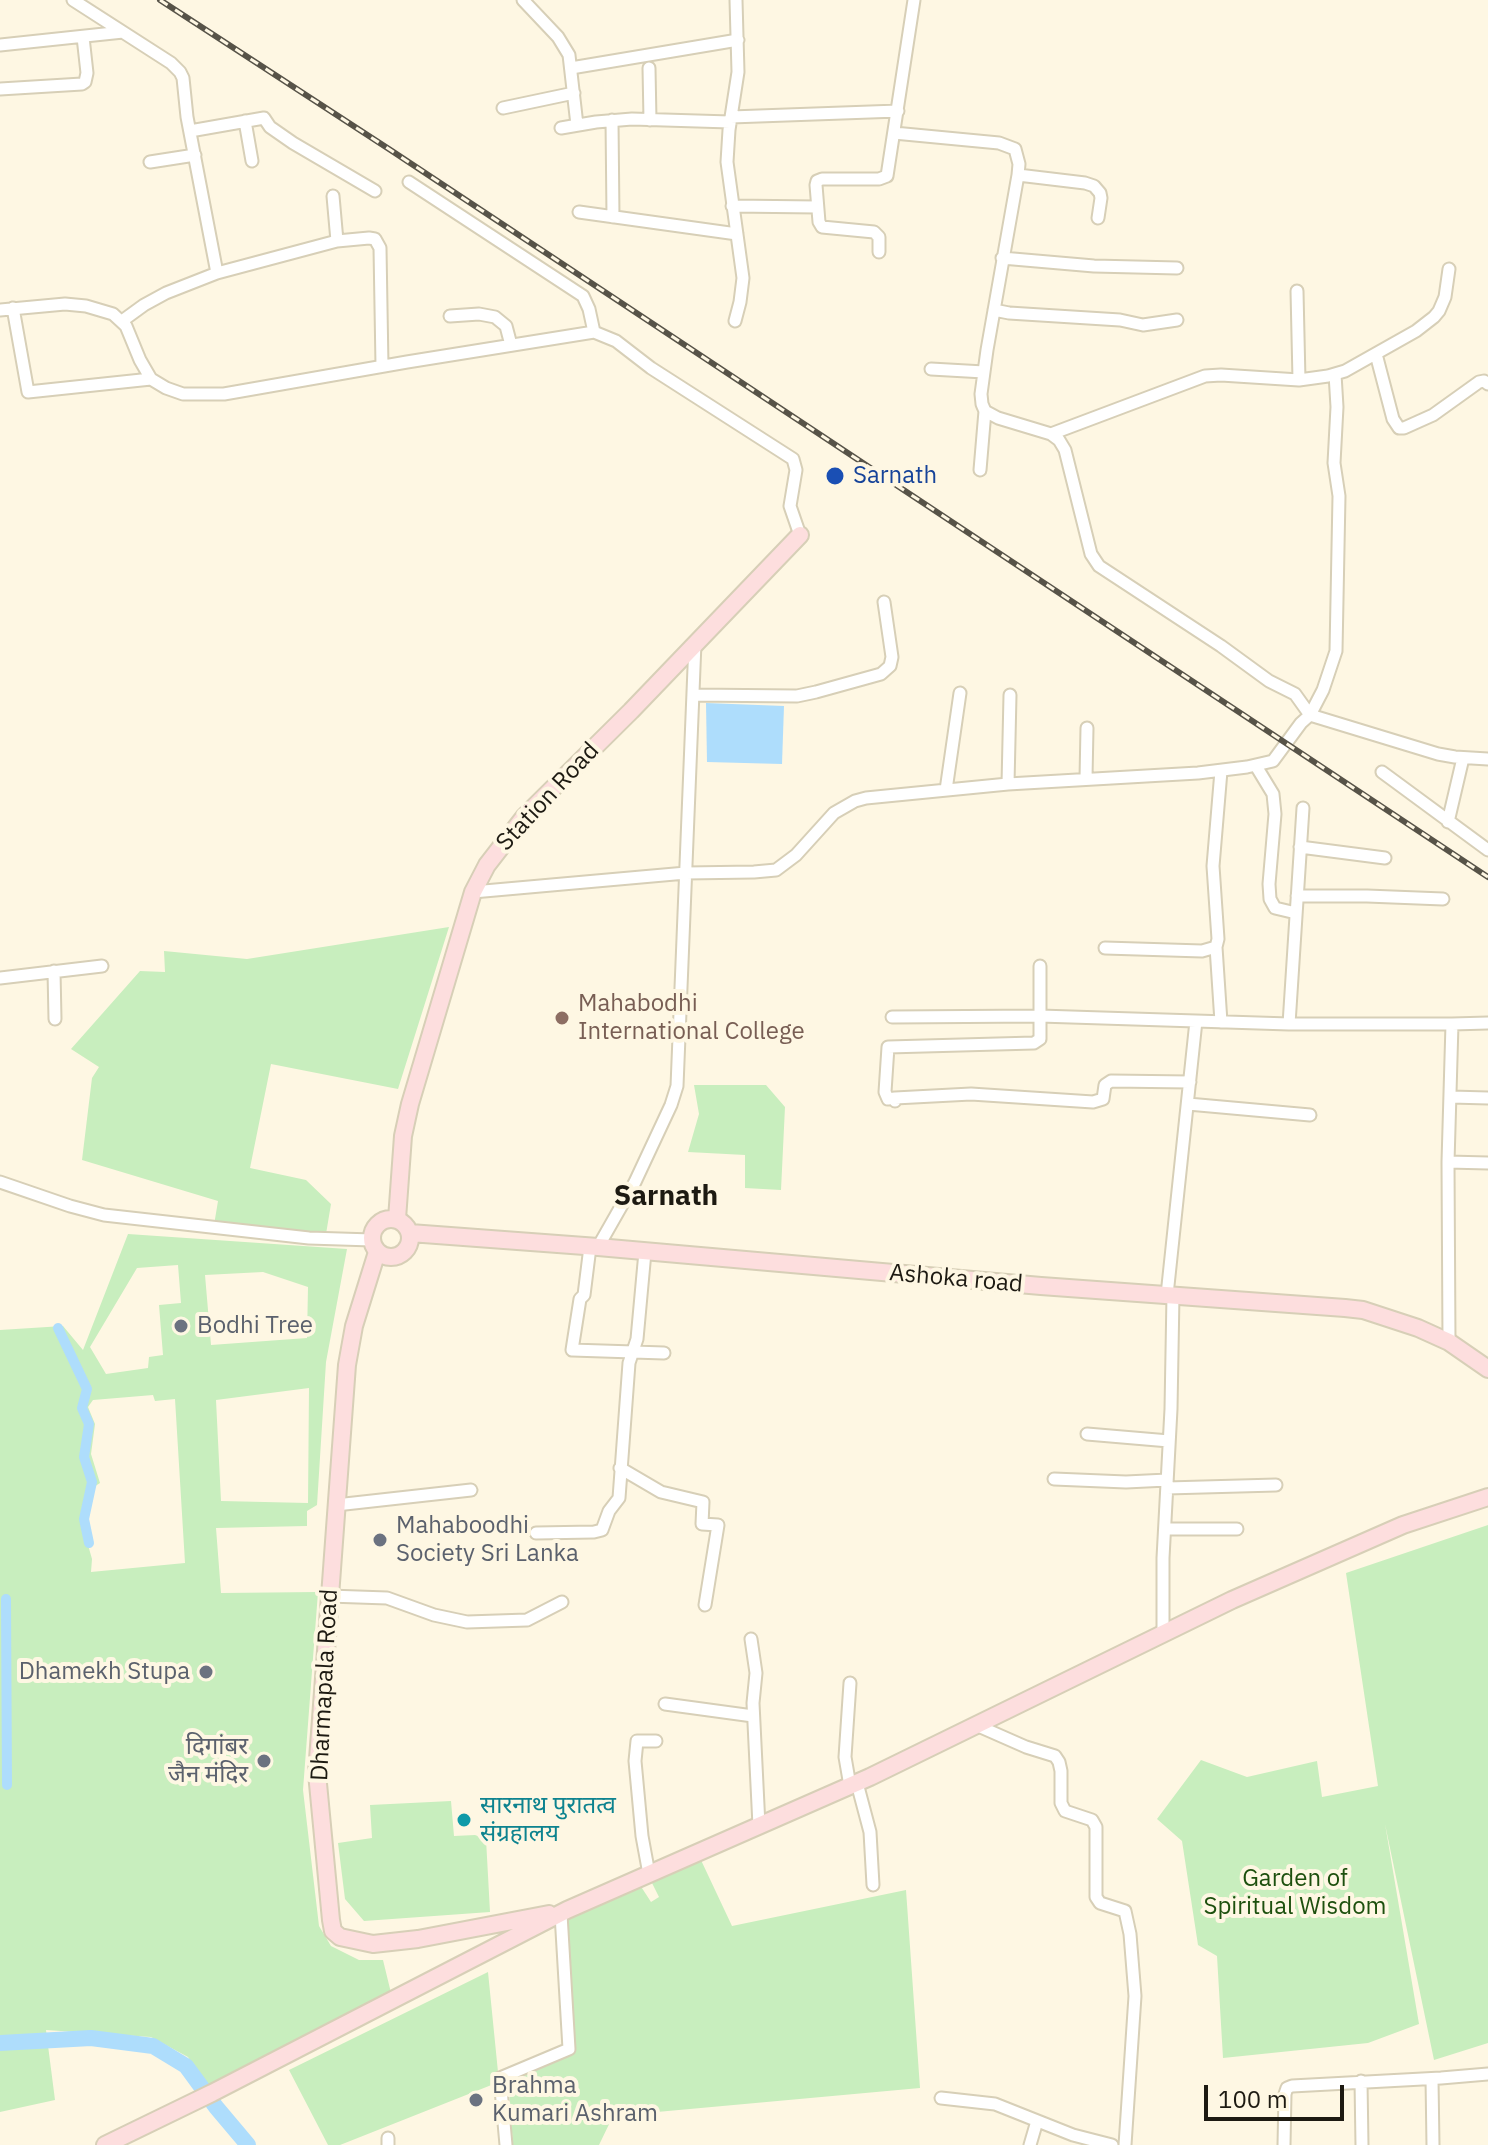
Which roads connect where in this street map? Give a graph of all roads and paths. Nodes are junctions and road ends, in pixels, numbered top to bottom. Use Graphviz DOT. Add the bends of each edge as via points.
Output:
graph roads {
  1 [pos="73,0"];
  2 [pos="523,0"];
  3 [pos="736,0"];
  4 [pos="914,0"];
  5 [pos="123,32"];
  6 [pos="83,37"];
  7 [pos="738,40"];
  8 [pos="0,45"];
  9 [pos="571,68"];
  10 [pos="649,68"];
  11 [pos="0,89"];
  12 [pos="574,93"];
  13 [pos="503,108"];
  14 [pos="898,111"];
  15 [pos="731,119"];
  16 [pos="612,120"];
  17 [pos="650,120"];
  18 [pos="245,121"];
  19 [pos="577,125"];
  20 [pos="561,128"];
  21 [pos="190,131"];
  22 [pos="894,133"];
  23 [pos="195,155"];
  24 [pos="252,161"];
  25 [pos="150,162"];
  26 [pos="1018,175"];
  27 [pos="409,182"];
  28 [pos="375,191"];
  29 [pos="333,196"];
  30 [pos="732,206"];
  31 [pos="817,207"];
  32 [pos="579,212"];
  33 [pos="613,217"];
  34 [pos="1098,218"];
  35 [pos="737,234"];
  36 [pos="337,241"];
  37 [pos="879,252"];
  38 [pos="1002,258"];
  39 [pos="1177,268"];
  40 [pos="1449,269"];
  41 [pos="217,273"];
  42 [pos="1297,291"];
  43 [pos="13,308"];
  44 [pos="0,310"];
  45 [pos="994,310"];
  46 [pos="450,316"];
  47 [pos="1177,320"];
  48 [pos="122,321"];
  49 [pos="735,321"];
  50 [pos="594,332"];
  51 [pos="511,345"];
  52 [pos="1376,354"];
  53 [pos="382,366"];
  54 [pos="931,369"];
  55 [pos="984,372"];
  56 [pos="1335,374"];
  57 [pos="151,379"];
  58 [pos="1299,380"];
  59 [pos="1488,384"];
  60 [pos="985,411"];
  61 [pos="1051,434"];
  62 [pos="980,470"];
  63 [pos="800,535"];
  64 [pos="884,602"];
  65 [pos="695,643"];
  66 [pos="960,693"];
  67 [pos="693,695"];
  68 [pos="1010,695"];
  69 [pos="1310,715"];
  70 [pos="1087,728"];
  71 [pos="1463,758"];
  72 [pos="1488,759"];
  73 [pos="1256,766"];
  74 [pos="1221,771"];
  75 [pos="1382,772"];
  76 [pos="1086,778"];
  77 [pos="1008,784"];
  78 [pos="946,790"];
  79 [pos="1303,808"];
  80 [pos="1448,822"];
  81 [pos="1300,847"];
  82 [pos="1488,850"];
  83 [pos="1385,858"];
  84 [pos="686,873"];
  85 [pos="473,892"];
  86 [pos="1297,896"];
  87 [pos="1443,899"];
  88 [pos="1296,913"];
  89 [pos="1216,947"];
  90 [pos="1105,948"];
  91 [pos="102,966"];
  92 [pos="1040,966"];
  93 [pos="54,971"];
  94 [pos="0,978"];
  95 [pos="1040,1016"];
  96 [pos="892,1017"];
  97 [pos="55,1019"];
  98 [pos="1196,1021"];
  99 [pos="1221,1022"];
  100 [pos="1488,1023"];
  101 [pos="1289,1024"];
  102 [pos="1452,1024"];
  103 [pos="1190,1082"];
  104 [pos="1451,1097"];
  105 [pos="1488,1098"];
  106 [pos="1188,1104"];
  107 [pos="1310,1115"];
  108 [pos="1448,1162"];
  109 [pos="1488,1163"];
  110 [pos="0,1182"];
  111 [pos="397,1219"];
  112 [pos="410,1233"];
  113 [pos="374,1246"];
  114 [pos="594,1247"];
  115 [pos="645,1252"];
  116 [pos="1170,1295"];
  117 [pos="1449,1342"];
  118 [pos="632,1352"];
  119 [pos="664,1353"];
  120 [pos="1488,1369"];
  121 [pos="1087,1434"];
  122 [pos="1169,1441"];
  123 [pos="620,1468"];
  124 [pos="1054,1479"];
  125 [pos="1167,1484"];
  126 [pos="1276,1485"];
  127 [pos="471,1490"];
  128 [pos="1488,1497"];
  129 [pos="336,1505"];
  130 [pos="1165,1529"];
  131 [pos="1237,1529"];
  132 [pos="536,1533"];
  133 [pos="329,1596"];
  134 [pos="562,1602"];
  135 [pos="705,1605"];
  136 [pos="1163,1634"];
  137 [pos="751,1639"];
  138 [pos="850,1683"];
  139 [pos="665,1704"];
  140 [pos="753,1716"];
  141 [pos="976,1725"];
  142 [pos="656,1741"];
  143 [pos="854,1784"];
  144 [pos="759,1826"];
  145 [pos="649,1874"];
  146 [pos="873,1885"];
  147 [pos="564,1912"];
  148 [pos="1488,2074"];
  149 [pos="1432,2079"];
  150 [pos="1361,2081"];
  151 [pos="941,2098"];
  152 [pos="1037,2121"];
  153 [pos="136,2138"];
  154 [pos="105,2145"];
  155 [pos="506,2145"];
  156 [pos="1030,2145"];
  157 [pos="1112,2145"];
  158 [pos="1125,2145"];
  159 [pos="1284,2145"];
  160 [pos="1362,2145"];
  161 [pos="1433,2145"];
  1 -- 5 [label="street"];
  2 -- 9 [label="street" via="558,37"];
  3 -- 7 [label="street"];
  4 -- 14 [label="street"];
  5 -- 6 [label="street"];
  5 -- 21 [label="street" via="180,72"];
  6 -- 8 [label="street"];
  6 -- 11 [label="street" via="87,73 82,84"];
  7 -- 9 [label="street"];
  7 -- 15 [label="street"];
  9 -- 12 [label="street"];
  10 -- 17 [label="street"];
  12 -- 13 [label="street"];
  12 -- 19 [label="street"];
  14 -- 15 [label="street"];
  14 -- 22 [label="street"];
  15 -- 17 [label="street"];
  15 -- 30 [label="street" via="727,162"];
  16 -- 17 [label="street"];
  16 -- 19 [label="street"];
  16 -- 33 [label="street"];
  18 -- 21 [label="street"];
  18 -- 24 [label="street"];
  18 -- 28 [label="street" via="264,118 293,143"];
  19 -- 20 [label="street"];
  21 -- 23 [label="street"];
  22 -- 26 [label="street" via="1008,145 1018,155"];
  22 -- 31 [label="street" via="887,176 820,180"];
  23 -- 25 [label="street"];
  23 -- 41 [label="street"];
  26 -- 34 [label="street" via="1094,186 1101,198"];
  26 -- 38 [label="street"];
  27 -- 50 [label="street" via="583,296"];
  29 -- 36 [label="street"];
  30 -- 31 [label="street"];
  30 -- 35 [label="street"];
  31 -- 37 [label="street" via="822,227 874,232"];
  32 -- 33 [label="street"];
  33 -- 35 [label="street"];
  35 -- 49 [label="street" via="743,278"];
  36 -- 41 [label="street"];
  36 -- 53 [label="street" via="369,238 379,243"];
  38 -- 39 [label="street"];
  38 -- 45 [label="street"];
  40 -- 52 [label="street" via="1439,311"];
  41 -- 48 [label="street" via="155,298"];
  42 -- 58 [label="street"];
  43 -- 44 [label="street"];
  43 -- 48 [label="street" via="86,306"];
  43 -- 57 [label="street" via="28,392"];
  45 -- 47 [label="street" via="1143,325"];
  45 -- 55 [label="street"];
  46 -- 51 [label="street" via="495,317 506,326"];
  48 -- 57 [label="street"];
  50 -- 51 [label="street"];
  50 -- 63 [label="street" via="616,341 793,459 790,506"];
  51 -- 53 [label="street"];
  52 -- 56 [label="street"];
  52 -- 59 [label="street" via="1399,428 1433,415 1479,382"];
  53 -- 57 [label="street" via="224,394 183,394"];
  54 -- 55 [label="street"];
  55 -- 60 [label="street"];
  56 -- 58 [label="street"];
  56 -- 69 [label="street" via="1336,651"];
  58 -- 61 [label="street" via="1205,376"];
  60 -- 61 [label="street"];
  60 -- 62 [label="street"];
  61 -- 69 [label="street" via="1065,450 1094,560 1295,694"];
  63 -- 65 [label="street, Station Road"];
  64 -- 67 [label="street" via="892,657 881,674 805,695"];
  65 -- 67 [label="street"];
  65 -- 85 [label="street, Station Road" via="525,816"];
  66 -- 78 [label="street"];
  67 -- 84 [label="street"];
  68 -- 77 [label="street"];
  69 -- 71 [label="street"];
  69 -- 73 [label="street" via="1279,756"];
  70 -- 76 [label="street"];
  71 -- 72 [label="street"];
  71 -- 80 [label="street"];
  73 -- 74 [label="street"];
  73 -- 88 [label="street" via="1273,794 1270,899 1275,908"];
  74 -- 76 [label="street"];
  74 -- 89 [label="street" via="1213,866"];
  75 -- 80 [label="street"];
  76 -- 77 [label="street"];
  77 -- 78 [label="street"];
  78 -- 84 [label="street" via="866,798 843,806 776,870"];
  79 -- 81 [label="street"];
  80 -- 82 [label="street"];
  81 -- 83 [label="street"];
  81 -- 86 [label="street"];
  84 -- 85 [label="street"];
  84 -- 114 [label="street" via="677,1086 635,1182"];
  85 -- 111 [label="street, Station Road" via="410,1104"];
  86 -- 87 [label="street"];
  86 -- 88 [label="street"];
  88 -- 101 [label="street"];
  89 -- 90 [label="street"];
  89 -- 99 [label="street"];
  91 -- 93 [label="street"];
  92 -- 95 [label="street"];
  93 -- 94 [label="street"];
  93 -- 97 [label="street"];
  95 -- 96 [label="street"];
  95 -- 98 [label="street"];
  95 -- 103 [label="street" via="1040,1039 1034,1043 888,1047 888,1099 971,1094 1093,1102 1103,1099 1111,1081"];
  98 -- 99 [label="street"];
  98 -- 103 [label="street"];
  99 -- 101 [label="street"];
  100 -- 102 [label="street"];
  101 -- 102 [label="street"];
  102 -- 104 [label="street"];
  103 -- 106 [label="street"];
  104 -- 105 [label="street"];
  104 -- 108 [label="street"];
  106 -- 107 [label="street"];
  106 -- 116 [label="street"];
  108 -- 109 [label="street"];
  108 -- 117 [label="street"];
  110 -- 113 [label="street" via="104,1215"];
  111 -- 112 [label="street"];
  111 -- 113 [label="street" via="378,1223 372,1234"];
  112 -- 113 [label="street" via="401,1255 388,1257"];
  112 -- 114 [label="street, Ashoka road"];
  113 -- 129 [label="street, Dharmapala Road" via="348,1356"];
  114 -- 115 [label="street, Ashoka road"];
  114 -- 118 [label="street" via="572,1350"];
  115 -- 116 [label="street, Ashoka road"];
  115 -- 118 [label="street"];
  116 -- 117 [label="street, Ashoka road" via="1363,1310"];
  116 -- 122 [label="street"];
  117 -- 120 [label="street, Ashoka road"];
  118 -- 119 [label="street"];
  118 -- 123 [label="street"];
  121 -- 122 [label="street"];
  122 -- 125 [label="street"];
  123 -- 132 [label="street" via="619,1498 602,1530"];
  123 -- 135 [label="street" via="661,1492 703,1502 702,1524 718,1525"];
  124 -- 125 [label="street"];
  125 -- 126 [label="street"];
  125 -- 130 [label="street"];
  127 -- 129 [label="street"];
  128 -- 136 [label="street" via="1364,1541"];
  129 -- 133 [label="street, Dharmapala Road"];
  130 -- 131 [label="street"];
  130 -- 136 [label="street"];
  133 -- 134 [label="street" via="387,1598 467,1622 527,1620"];
  133 -- 147 [label="street, Dharmapala Road" via="317,1773 333,1931 373,1944"];
  136 -- 141 [label="street"];
  137 -- 140 [label="street" via="756,1673"];
  138 -- 143 [label="street" via="845,1757"];
  139 -- 140 [label="street"];
  140 -- 144 [label="street"];
  141 -- 143 [label="street"];
  141 -- 158 [label="street" via="1055,1756 1065,1811 1092,1820 1096,1827 1096,1897 1125,1911 1130,1934 1135,1996"];
  142 -- 145 [label="street" via="637,1741 635,1761"];
  143 -- 144 [label="street"];
  143 -- 146 [label="street" via="870,1832"];
  144 -- 145 [label="street"];
  145 -- 147 [label="street"];
  147 -- 153 [label="street" via="205,2097"];
  147 -- 155 [label="street" via="569,2049 500,2078"];
  148 -- 149 [label="street"];
  149 -- 150 [label="street"];
  149 -- 161 [label="street"];
  150 -- 159 [label="street" via="1287,2088"];
  150 -- 160 [label="street"];
  151 -- 152 [label="street" via="995,2104"];
  152 -- 156 [label="street"];
  152 -- 157 [label="street"];
  153 -- 154 [label="street"];
}
